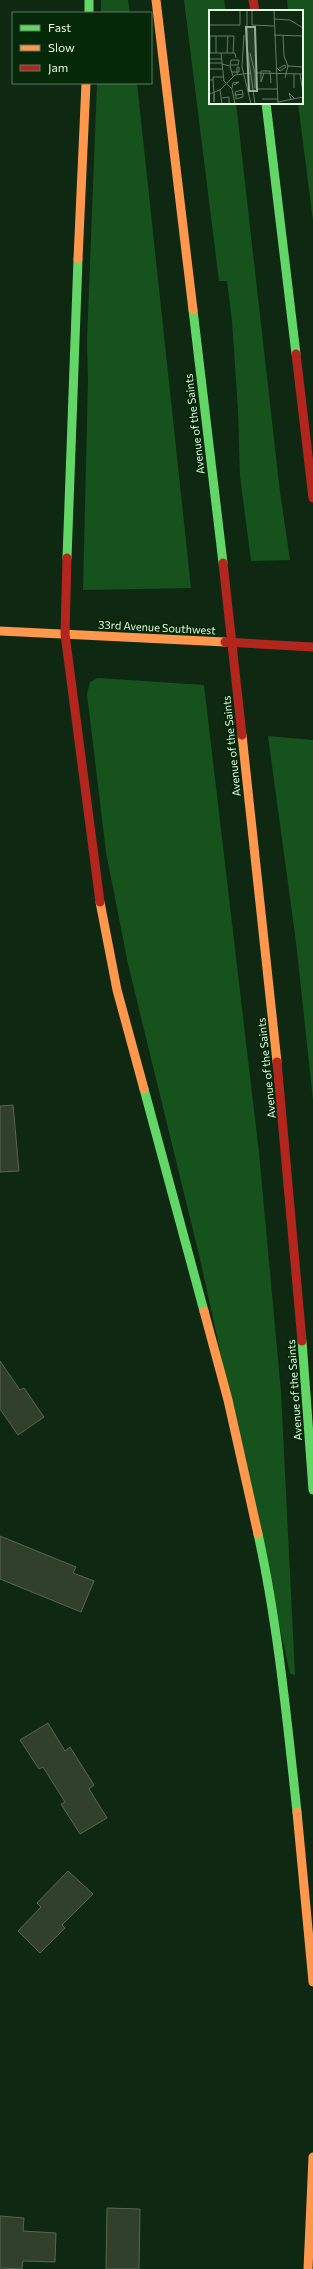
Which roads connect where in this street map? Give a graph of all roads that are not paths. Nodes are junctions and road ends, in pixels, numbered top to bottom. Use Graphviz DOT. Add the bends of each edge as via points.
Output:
graph roads {
  1 [pos="90,0"];
  2 [pos="156,0"];
  3 [pos="253,0"];
  4 [pos="255,10"];
  5 [pos="89,12"];
  6 [pos="86,84"];
  7 [pos="266,104"];
  8 [pos="313,498"];
  9 [pos="0,631"];
  10 [pos="65,634"];
  11 [pos="313,646"];
  12 [pos="313,1490"];
  13 [pos="313,1982"];
  14 [pos="313,2157"];
  15 [pos="308,2269"];
  1 -- 5 [label="main road"];
  2 -- 12 [label="main road, Avenue of the Saints, bridge" via="223,563 283,1112"];
  3 -- 4 [label="main road"];
  6 -- 10 [label="main road" via="73,371"];
  7 -- 8 [label="main road"];
  9 -- 10 [label="main road, 33rd Avenue Southwest"];
  10 -- 11 [label="main road, 33rd Avenue Southwest"];
  10 -- 13 [label="main road" via="99,898 117,990 228,1400 264,1560 288,1725"];
  14 -- 15 [label="main road"];
}
